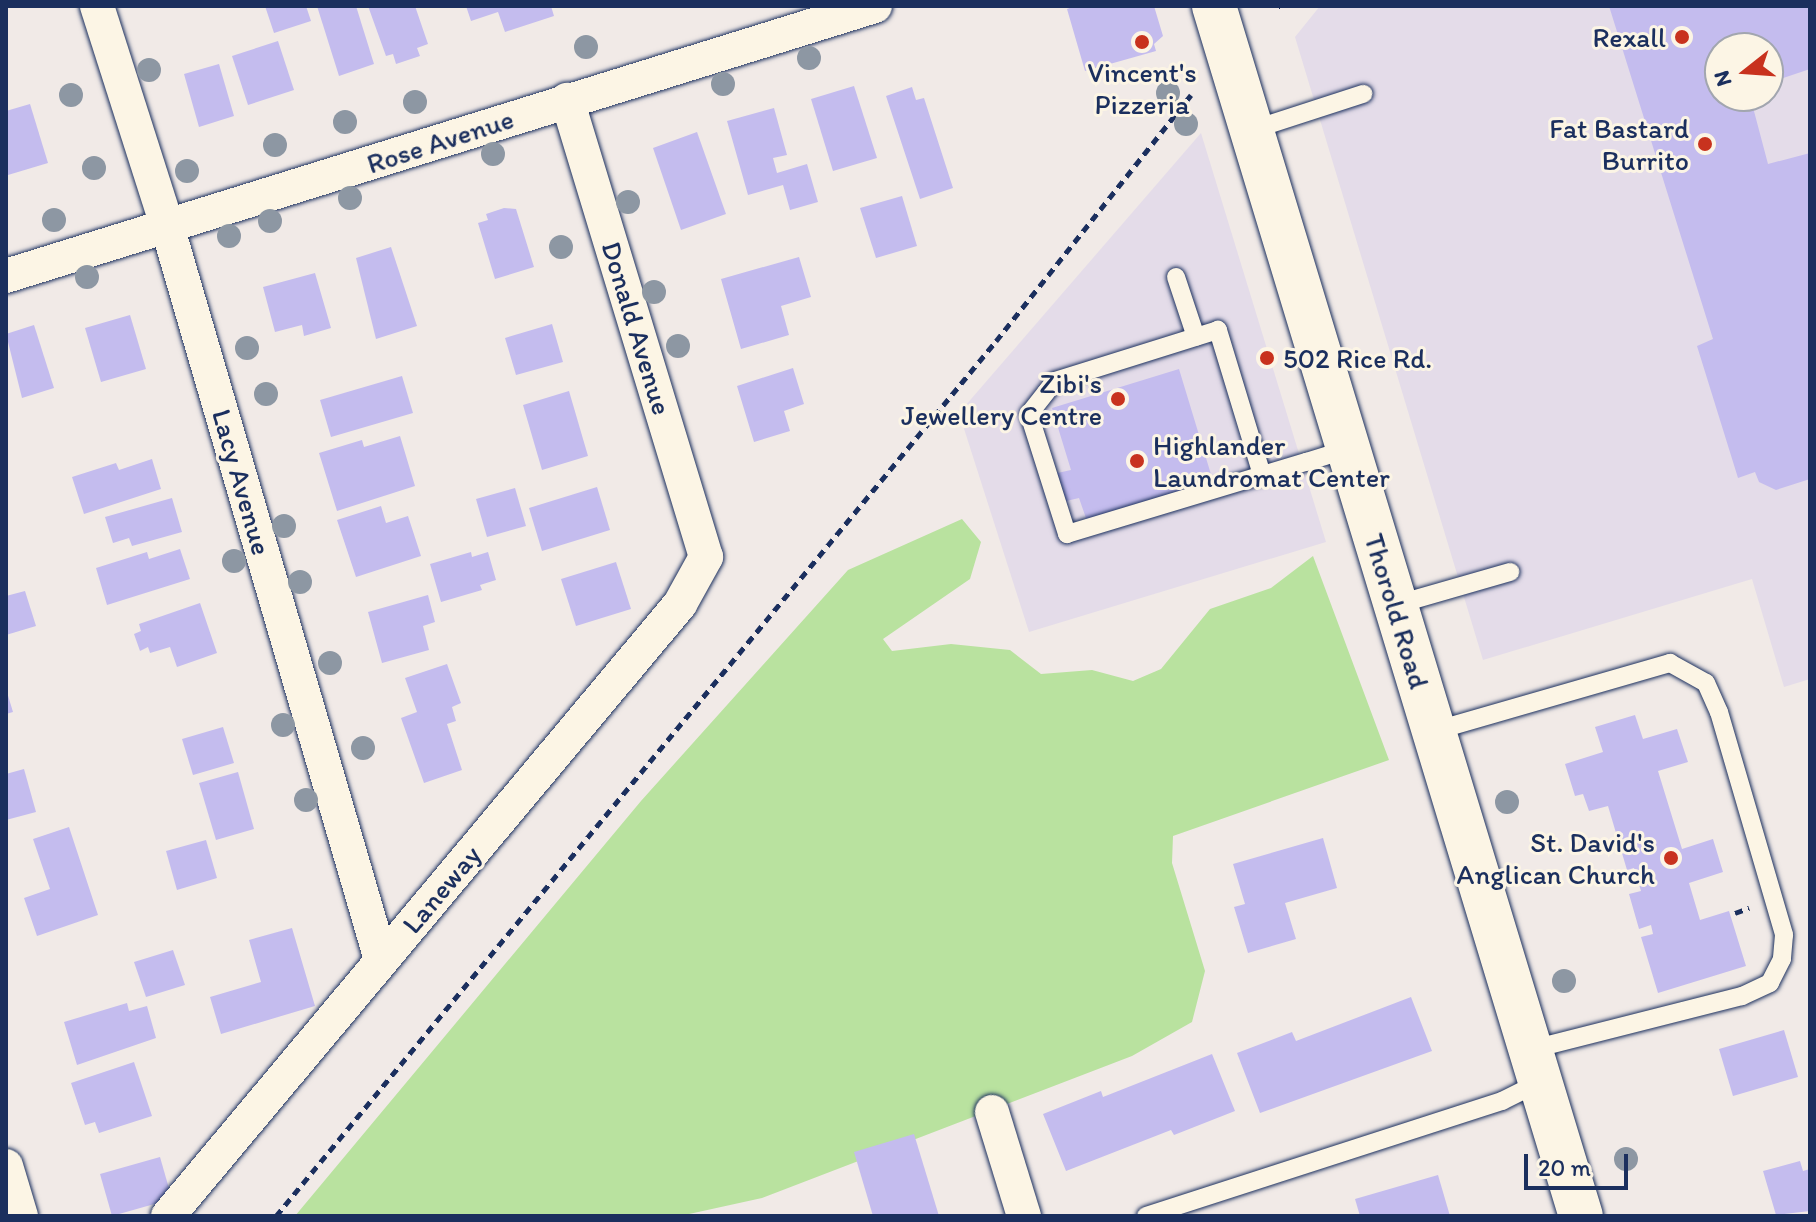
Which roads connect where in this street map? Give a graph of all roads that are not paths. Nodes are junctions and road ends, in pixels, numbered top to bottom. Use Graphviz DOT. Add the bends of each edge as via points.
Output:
graph roads {
  1 [pos="97,6"];
  2 [pos="1214,6"];
  3 [pos="858,9"];
  4 [pos="1363,94"];
  5 [pos="567,100"];
  6 [pos="1255,129"];
  7 [pos="168,229"];
  8 [pos="6,276"];
  9 [pos="1176,277"];
  10 [pos="1196,337"];
  11 [pos="1348,449"];
  12 [pos="1262,475"];
  13 [pos="706,557"];
  14 [pos="1510,572"];
  15 [pos="1395,605"];
  16 [pos="1434,731"];
  17 [pos="381,960"];
  18 [pos="1535,1066"];
  19 [pos="992,1112"];
  20 [pos="6,1166"];
  21 [pos="21,1216"];
  22 [pos="168,1216"];
  23 [pos="1024,1216"];
  24 [pos="1146,1216"];
  25 [pos="1581,1216"];
  1 -- 7 [label="street, Lacy Avenue"];
  2 -- 6 [label="street, Thorold Road"];
  3 -- 5 [label="street, Rose Avenue"];
  4 -- 6 [label="lane"];
  5 -- 7 [label="street, Rose Avenue"];
  5 -- 13 [label="street, Donald Avenue"];
  6 -- 11 [label="street, Thorold Road"];
  7 -- 8 [label="street, Rose Avenue"];
  7 -- 17 [label="street, Lacy Avenue"];
  9 -- 10 [label="lane"];
  10 -- 12 [label="lane" via="1218,330"];
  10 -- 12 [label="lane" via="1055,381 1029,414 1067,534"];
  11 -- 12 [label="lane"];
  11 -- 15 [label="street, Thorold Road"];
  13 -- 17 [label="street, Laneway" via="680,604"];
  14 -- 15 [label="lane"];
  15 -- 16 [label="street, Thorold Road"];
  16 -- 18 [label="street, Thorold Road"];
  16 -- 18 [label="lane" via="1670,663 1706,683 1719,712 1784,935 1782,959 1770,983"];
  17 -- 22 [label="street, Laneway"];
  18 -- 24 [label="lane" via="1502,1101"];
  18 -- 25 [label="street, Thorold Road"];
  19 -- 23 [label="street"];
  20 -- 21 [label="street"];
}
